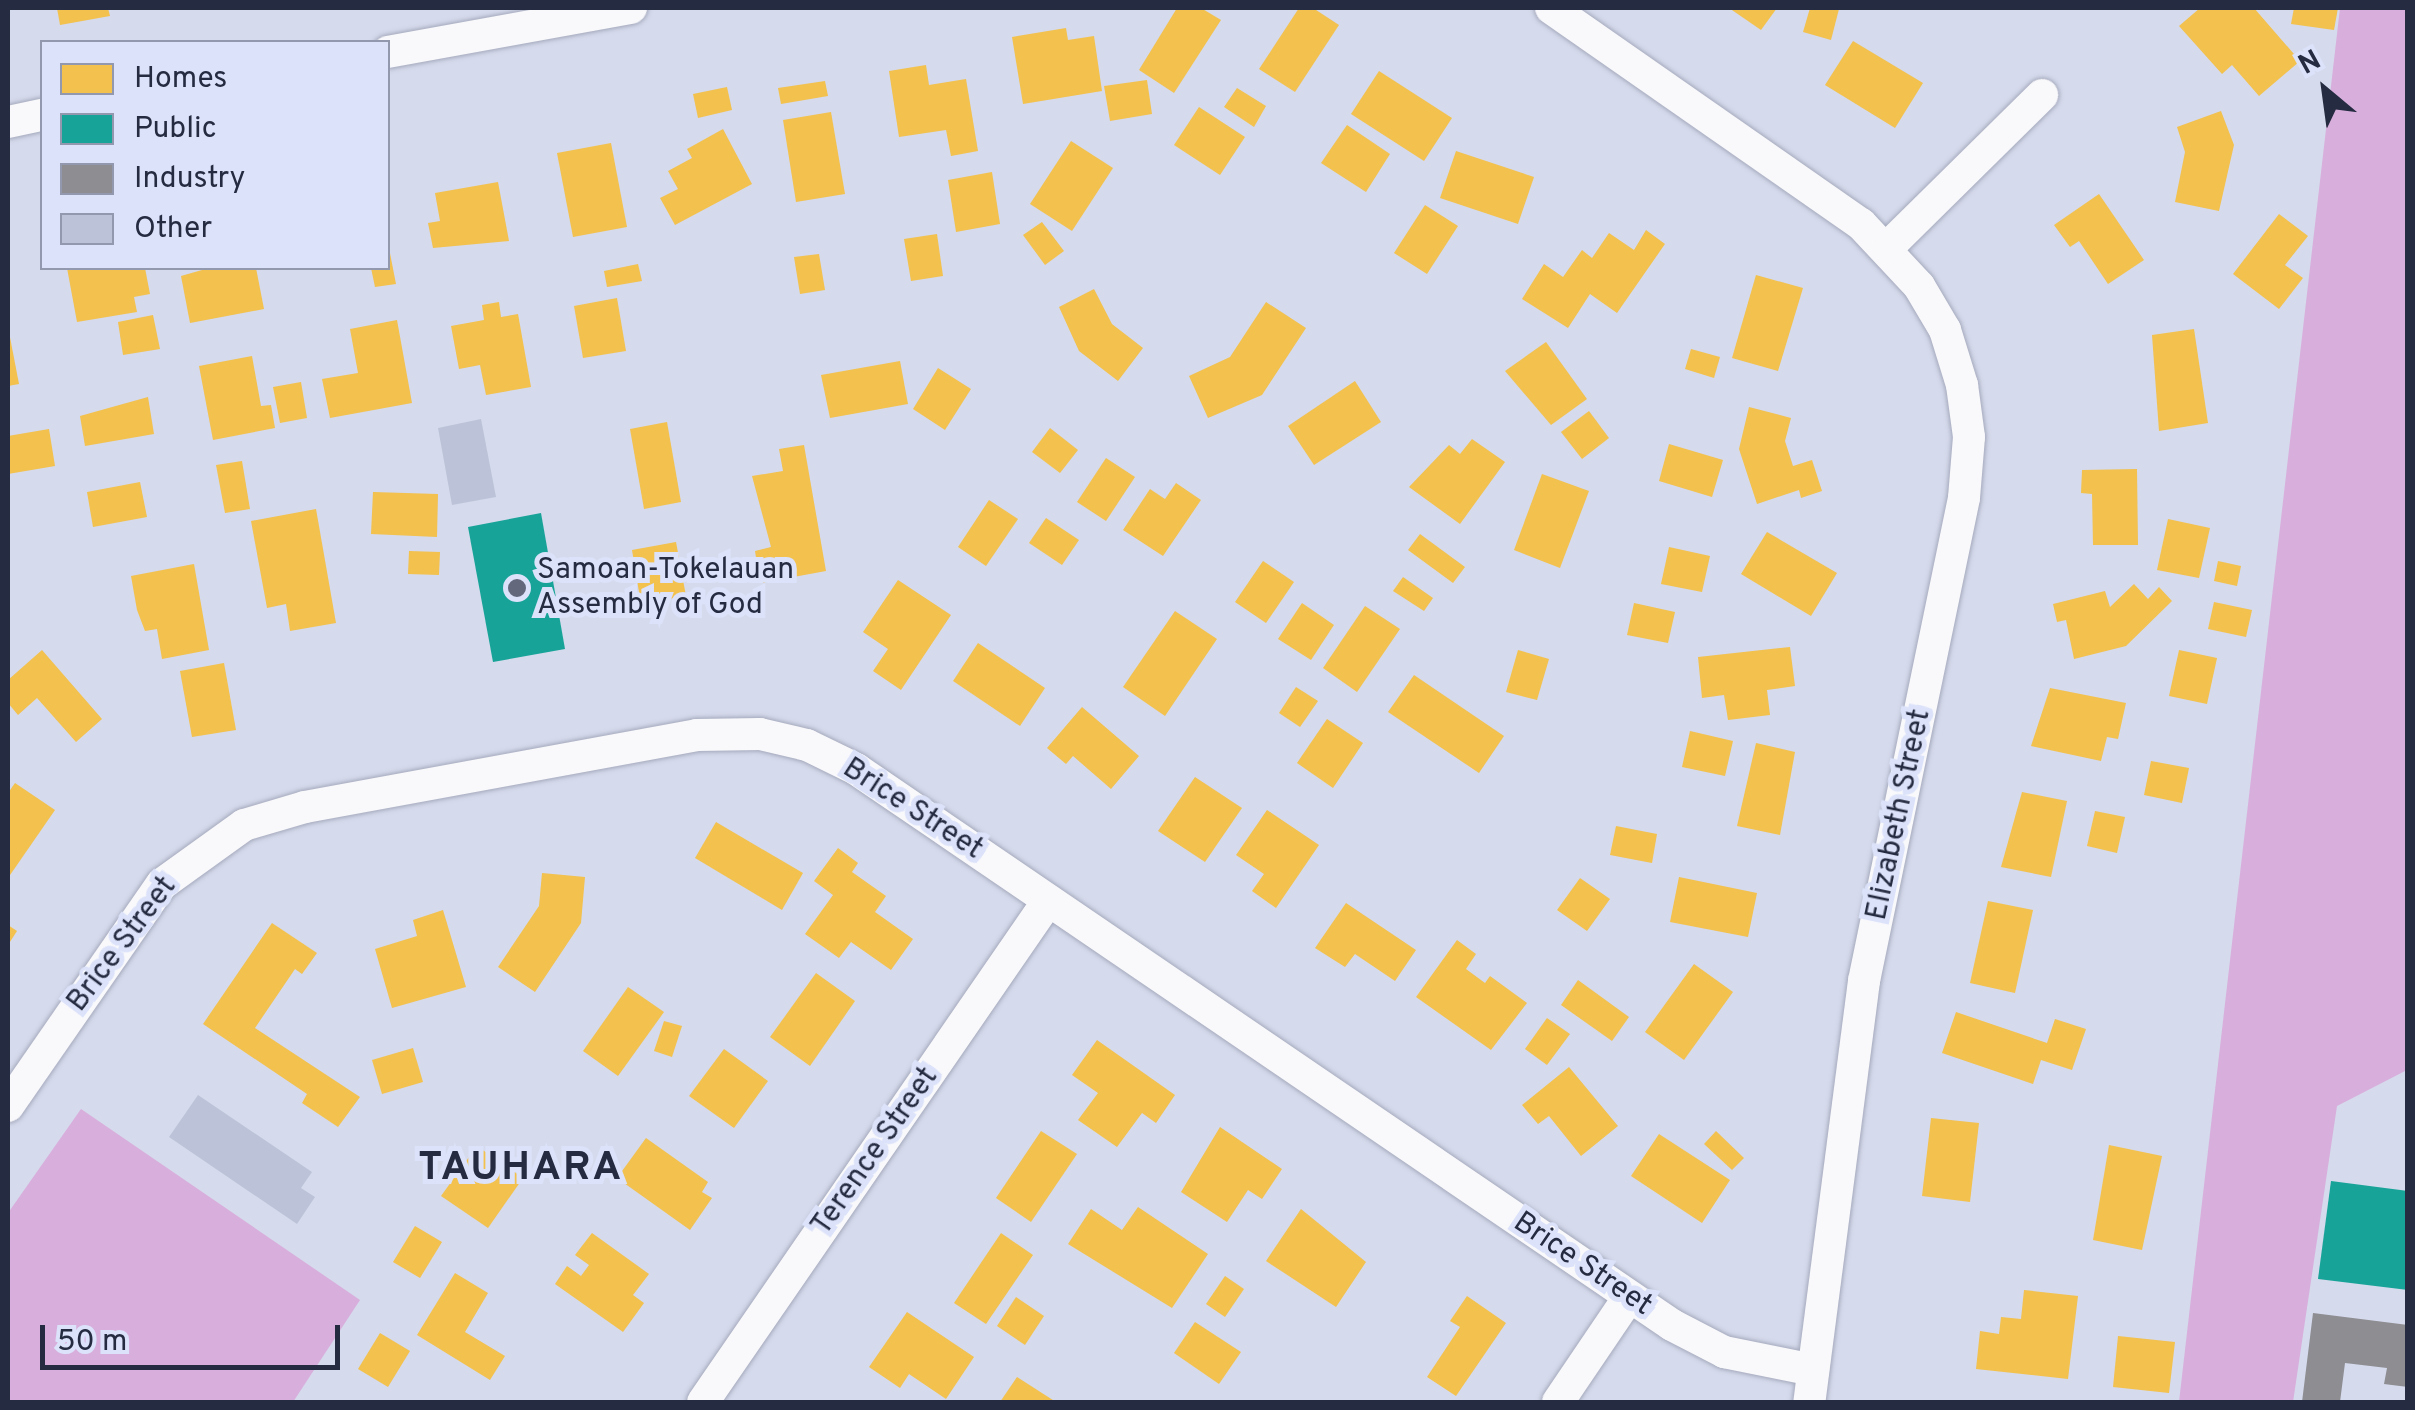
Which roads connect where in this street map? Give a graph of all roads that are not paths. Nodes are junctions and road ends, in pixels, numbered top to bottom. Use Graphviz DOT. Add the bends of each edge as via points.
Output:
graph roads {
  1 [pos="632,8"];
  2 [pos="1552,8"];
  3 [pos="390,52"];
  4 [pos="2042,95"];
  5 [pos="40,115"];
  6 [pos="8,122"];
  7 [pos="1887,248"];
  8 [pos="1048,901"];
  9 [pos="8,1106"];
  10 [pos="1629,1298"];
  11 [pos="1811,1386"];
  12 [pos="703,1402"];
  13 [pos="1558,1402"];
  1 -- 3 [label="street"];
  2 -- 7 [label="street, Elizabeth Street" via="1832,201"];
  4 -- 7 [label="street"];
  5 -- 6 [label="street"];
  7 -- 11 [label="street, Elizabeth Street" via="1944,330 1969,438 1953,569 1864,981"];
  8 -- 9 [label="street, Brice Street" via="856,770 807,746 760,734 697,735 304,807 244,825 162,884"];
  8 -- 10 [label="street, Brice Street"];
  8 -- 12 [label="street, Terence Street"];
  10 -- 11 [label="street, Brice Street" via="1724,1352"];
  10 -- 13 [label="street"];
}
